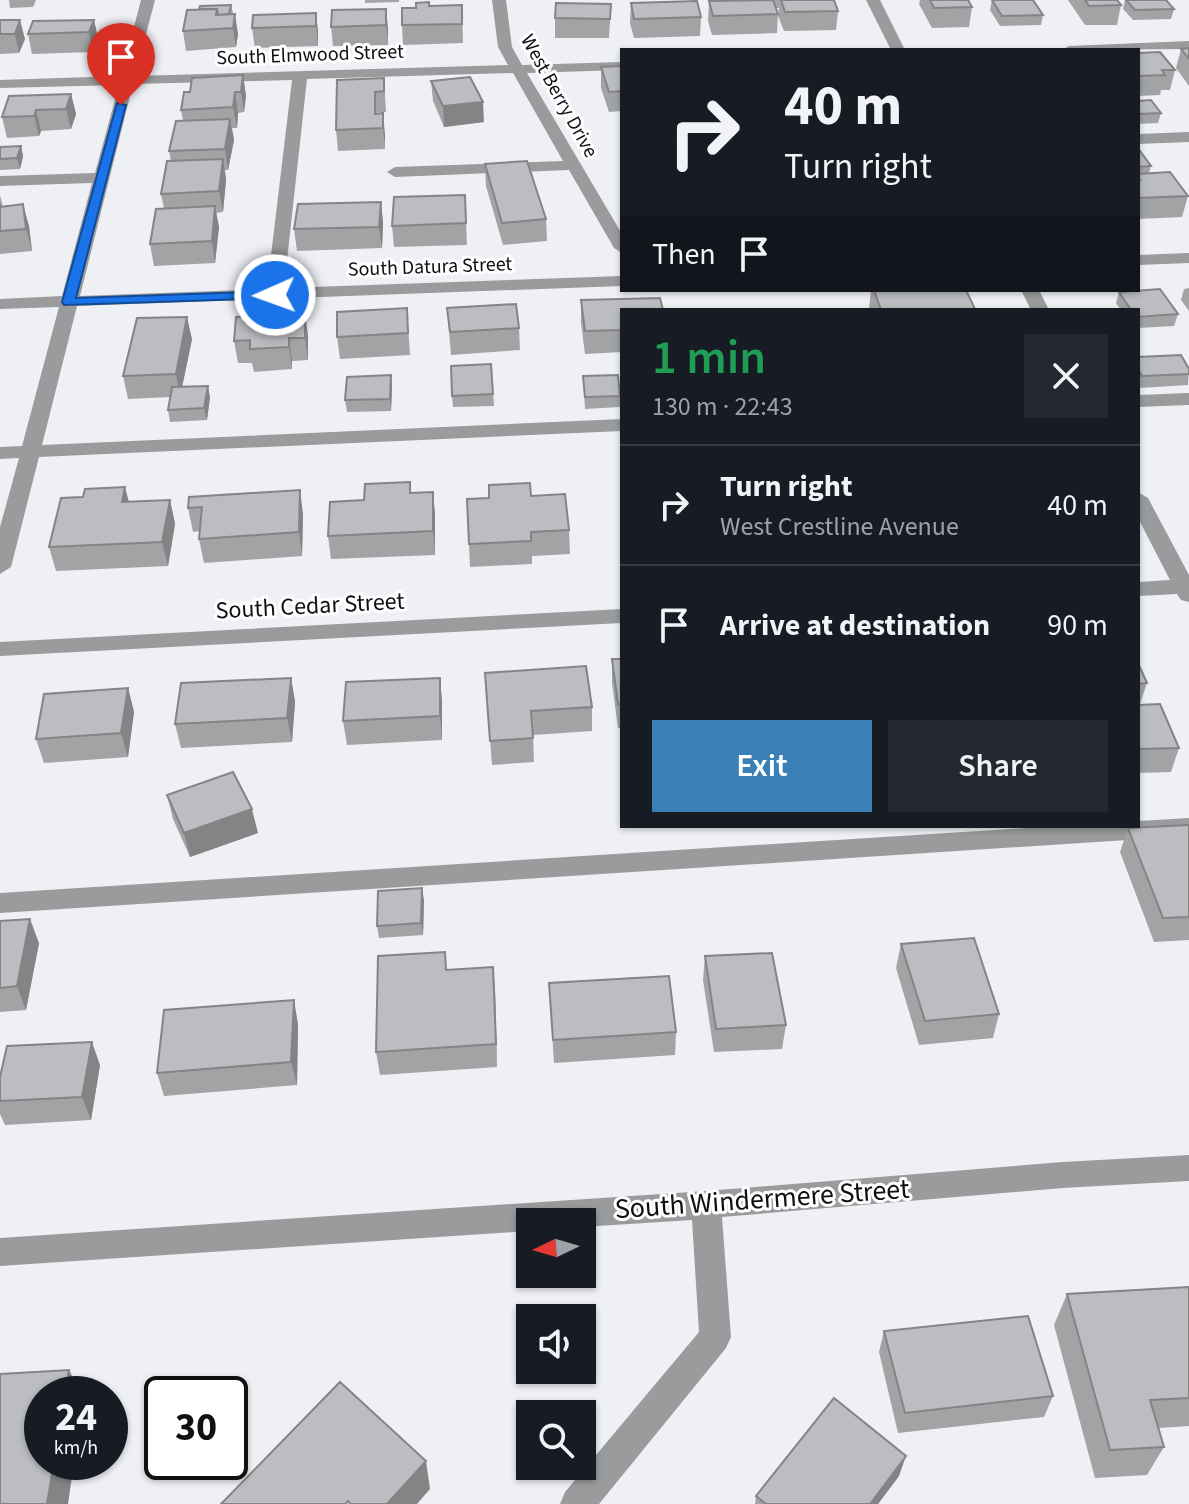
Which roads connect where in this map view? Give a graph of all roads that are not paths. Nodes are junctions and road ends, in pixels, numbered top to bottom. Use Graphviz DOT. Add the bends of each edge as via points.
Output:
graph roads {
  1 [pos="148,0"];
  2 [pos="499,0"];
  3 [pos="873,0"];
  4 [pos="1189,45"];
  5 [pos="897,48"];
  6 [pos="1117,48"];
  7 [pos="620,66"];
  8 [pos="518,69"];
  9 [pos="300,75"];
  10 [pos="127,81"];
  11 [pos="0,84"];
  12 [pos="1189,137"];
  13 [pos="1140,139"];
  14 [pos="574,165"];
  15 [pos="395,172"];
  16 [pos="101,178"];
  17 [pos="0,181"];
  18 [pos="620,245"];
  19 [pos="1189,258"];
  20 [pos="1140,260"];
  21 [pos="620,281"];
  22 [pos="275,295"];
  23 [pos="68,302"];
  24 [pos="0,304"];
  25 [pos="1189,399"];
  26 [pos="1140,401"];
  27 [pos="620,425"];
  28 [pos="30,452"];
  29 [pos="0,453"];
  30 [pos="1140,502"];
  31 [pos="0,567"];
  32 [pos="1140,589"];
  33 [pos="1187,589"];
  34 [pos="620,616"];
  35 [pos="0,649"];
  36 [pos="1189,827"];
  37 [pos="0,903"];
  38 [pos="1189,1168"];
  39 [pos="706,1205"];
  40 [pos="0,1252"];
  41 [pos="577,1504"];
  1 -- 10 [label="street"];
  2 -- 8 [label="street, West Berry Drive" via="505,47"];
  3 -- 5 [label="street"];
  4 -- 6 [label="street"];
  7 -- 8 [label="street, South Elmwood Street"];
  8 -- 9 [label="street, South Elmwood Street"];
  8 -- 14 [label="street, West Berry Drive"];
  9 -- 10 [label="street, South Elmwood Street"];
  9 -- 22 [label="street"];
  10 -- 11 [label="street, South Elmwood Street"];
  10 -- 16 [label="street"];
  12 -- 13 [label="street"];
  14 -- 15 [label="street"];
  14 -- 18 [label="street, West Berry Drive"];
  16 -- 17 [label="street"];
  16 -- 23 [label="street"];
  19 -- 20 [label="street"];
  21 -- 22 [label="street, South Datura Street"];
  22 -- 23 [label="street, South Datura Street"];
  23 -- 24 [label="street, South Datura Street"];
  23 -- 28 [label="street"];
  25 -- 26 [label="street"];
  27 -- 28 [label="street"];
  28 -- 29 [label="street"];
  28 -- 31 [label="street"];
  30 -- 33 [label="street"];
  32 -- 33 [label="street"];
  34 -- 35 [label="street, South Cedar Street"];
  36 -- 37 [label="street"];
  38 -- 39 [label="street, South Windermere Street"];
  39 -- 40 [label="street, South Windermere Street"];
  39 -- 41 [label="street" via="715,1337"];
}
